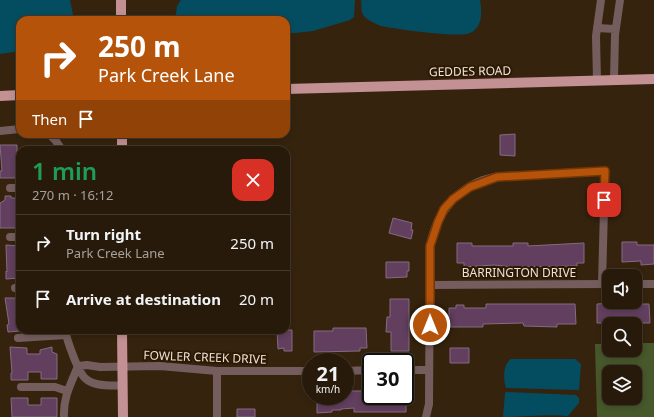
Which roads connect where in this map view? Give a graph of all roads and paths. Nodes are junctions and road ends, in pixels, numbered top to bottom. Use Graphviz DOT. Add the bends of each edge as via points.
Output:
graph roads {
  1 [pos="121,0"];
  2 [pos="601,0"];
  3 [pos="620,0"];
  4 [pos="121,16"];
  5 [pos="597,28"];
  6 [pos="615,29"];
  7 [pos="654,79"];
  8 [pos="614,80"];
  9 [pos="597,81"];
  10 [pos="290,89"];
  11 [pos="16,95"];
  12 [pos="0,96"];
  13 [pos="16,129"];
  14 [pos="0,131"];
  15 [pos="53,138"];
  16 [pos="59,146"];
  17 [pos="10,188"];
  18 [pos="16,188"];
  19 [pos="10,237"];
  20 [pos="16,237"];
  21 [pos="605,269"];
  22 [pos="602,284"];
  23 [pos="642,284"];
  24 [pos="654,284"];
  25 [pos="430,285"];
  26 [pos="50,334"];
  27 [pos="66,334"];
  28 [pos="122,334"];
  29 [pos="18,338"];
  30 [pos="78,366"];
  31 [pos="122,367"];
  32 [pos="414,370"];
  33 [pos="429,370"];
  34 [pos="302,371"];
  35 [pos="217,372"];
  36 [pos="123,386"];
  37 [pos="21,387"];
  38 [pos="67,391"];
  39 [pos="64,417"];
  40 [pos="123,417"];
  41 [pos="217,417"];
  42 [pos="426,417"];
  1 -- 4 [label="main road"];
  2 -- 5 [label="street"];
  3 -- 6 [label="street"];
  5 -- 6 [label="street"];
  5 -- 9 [label="street"];
  6 -- 8 [label="street"];
  7 -- 8 [label="main road, GEDDES ROAD"];
  8 -- 9 [label="main road, GEDDES ROAD"];
  9 -- 10 [label="main road, GEDDES ROAD"];
  11 -- 12 [label="main road"];
  13 -- 14 [label="street"];
  15 -- 16 [label="street"];
  17 -- 18 [label="street"];
  19 -- 20 [label="street"];
  21 -- 25 [label="street" via="605,171 497,177 470,187 448,205 434,230 429,256"];
  22 -- 25 [label="street, BARRINGTON DRIVE"];
  23 -- 24 [label="street"];
  25 -- 33 [label="street"];
  26 -- 29 [label="street"];
  27 -- 30 [label="street"];
  28 -- 31 [label="main road"];
  30 -- 31 [label="street, FOWLER CREEK DRIVE"];
  30 -- 36 [label="street" via="85,379 96,384"];
  30 -- 38 [label="street"];
  31 -- 35 [label="street, FOWLER CREEK DRIVE" via="160,366"];
  31 -- 36 [label="main road"];
  32 -- 33 [label="street"];
  33 -- 42 [label="street" via="429,404"];
  34 -- 35 [label="street, FOWLER CREEK DRIVE"];
  35 -- 41 [label="street"];
  36 -- 40 [label="main road"];
  37 -- 38 [label="street" via="55,387"];
  38 -- 39 [label="street" via="63,408"];
}
